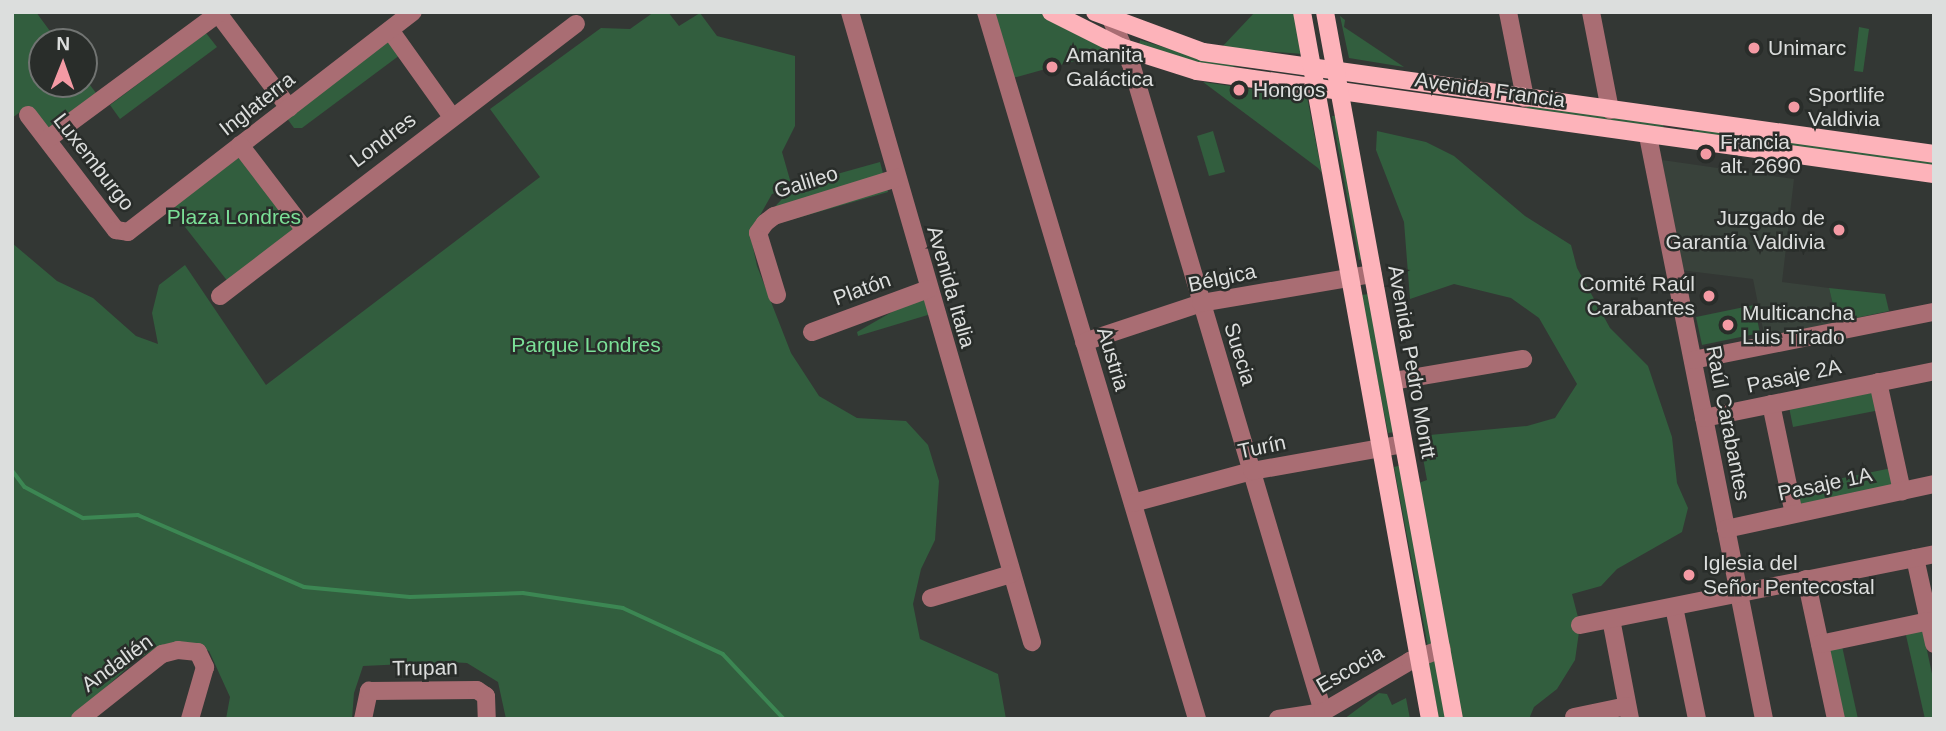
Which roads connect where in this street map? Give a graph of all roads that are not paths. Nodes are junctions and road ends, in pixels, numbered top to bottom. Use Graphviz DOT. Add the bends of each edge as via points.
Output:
graph roads {
  1 [pos="413,12"];
  2 [pos="850,12"];
  3 [pos="986,12"];
  4 [pos="1051,12"];
  5 [pos="1302,12"];
  6 [pos="1325,12"];
  7 [pos="1508,12"];
  8 [pos="1591,12"];
  9 [pos="218,13"];
  10 [pos="1105,15"];
  11 [pos="576,24"];
  12 [pos="390,30"];
  13 [pos="1121,47"];
  14 [pos="1312,68"];
  15 [pos="1335,71"];
  16 [pos="1316,88"];
  17 [pos="1339,91"];
  18 [pos="1518,97"];
  19 [pos="289,108"];
  20 [pos="1610,110"];
  21 [pos="28,115"];
  22 [pos="1509,116"];
  23 [pos="452,117"];
  24 [pos="1675,119"];
  25 [pos="1648,136"];
  26 [pos="48,139"];
  27 [pos="1674,140"];
  28 [pos="240,145"];
  29 [pos="1934,154"];
  30 [pos="1934,174"];
  31 [pos="897,178"];
  32 [pos="304,229"];
  33 [pos="128,232"];
  34 [pos="1373,274"];
  35 [pos="1350,278"];
  36 [pos="928,289"];
  37 [pos="777,295"];
  38 [pos="220,296"];
  39 [pos="1201,303"];
  40 [pos="1934,312"];
  41 [pos="811,332"];
  42 [pos="1084,342"];
  43 [pos="1523,359"];
  44 [pos="1693,360"];
  45 [pos="1934,371"];
  46 [pos="1393,381"];
  47 [pos="1878,382"];
  48 [pos="1771,404"];
  49 [pos="1704,418"];
  50 [pos="1404,444"];
  51 [pos="1382,448"];
  52 [pos="1252,471"];
  53 [pos="1934,484"];
  54 [pos="1902,491"];
  55 [pos="1133,503"];
  56 [pos="1794,514"];
  57 [pos="1726,528"];
  58 [pos="1934,554"];
  59 [pos="1915,558"];
  60 [pos="1011,574"];
  61 [pos="1806,579"];
  62 [pos="1739,593"];
  63 [pos="931,598"];
  64 [pos="1674,607"];
  65 [pos="1611,619"];
  66 [pos="1929,621"];
  67 [pos="1580,625"];
  68 [pos="1032,642"];
  69 [pos="1820,644"];
  70 [pos="1934,645"];
  71 [pos="1442,649"];
  72 [pos="1419,657"];
  73 [pos="1323,712"];
  74 [pos="1629,712"];
  75 [pos="1574,717"];
  76 [pos="79,719"];
  77 [pos="190,719"];
  78 [pos="363,719"];
  79 [pos="487,719"];
  80 [pos="1197,719"];
  81 [pos="1278,719"];
  82 [pos="1430,719"];
  83 [pos="1454,719"];
  84 [pos="1697,719"];
  85 [pos="1764,719"];
  86 [pos="1836,719"];
  1 -- 12 [label="street, Inglaterra"];
  2 -- 31 [label="street, Avenida Italia"];
  3 -- 42 [label="street, Austria"];
  4 -- 13 [label="main road, Avenida Francia"];
  5 -- 14 [label="main road"];
  6 -- 15 [label="main road, Avenida Pedro Montt"];
  7 -- 18 [label="street"];
  8 -- 20 [label="street"];
  9 -- 19 [label="street"];
  9 -- 26 [label="street"];
  10 -- 13 [label="street, Suecia"];
  10 -- 14 [label="main road, Avenida Francia" via="1203,52"];
  11 -- 23 [label="street, Londres"];
  12 -- 19 [label="street, Inglaterra"];
  12 -- 23 [label="street"];
  13 -- 16 [label="main road, Avenida Francia" via="1197,71"];
  13 -- 39 [label="street, Suecia" via="1132,67"];
  14 -- 15 [label="main road, Avenida Francia"];
  14 -- 16 [label="main road"];
  15 -- 17 [label="main road, Avenida Pedro Montt"];
  15 -- 18 [label="main road, Avenida Francia"];
  16 -- 17 [label="main road, Avenida Francia"];
  16 -- 35 [label="main road"];
  17 -- 22 [label="main road, Avenida Francia"];
  17 -- 34 [label="main road, Avenida Pedro Montt"];
  18 -- 20 [label="main road, Avenida Francia"];
  18 -- 22 [label="main road"];
  19 -- 28 [label="street, Inglaterra"];
  20 -- 24 [label="main road, Avenida Francia"];
  21 -- 26 [label="street, Luxemburgo"];
  22 -- 25 [label="main road, Avenida Francia"];
  23 -- 32 [label="street, Londres"];
  24 -- 27 [label="main road"];
  24 -- 29 [label="main road, Avenida Francia"];
  25 -- 27 [label="main road, Avenida Francia"];
  25 -- 44 [label="street, Raúl Carabantes"];
  26 -- 33 [label="street, Luxemburgo" via="116,230"];
  27 -- 30 [label="main road, Avenida Francia"];
  28 -- 32 [label="street"];
  28 -- 33 [label="street, Inglaterra"];
  31 -- 36 [label="street, Avenida Italia"];
  31 -- 37 [label="street, Galileo" via="774,216 765,223 758,233"];
  32 -- 38 [label="street, Londres"];
  34 -- 35 [label="street, Bélgica"];
  34 -- 46 [label="main road, Avenida Pedro Montt"];
  35 -- 39 [label="street, Bélgica"];
  35 -- 51 [label="main road"];
  36 -- 41 [label="street, Platón"];
  36 -- 60 [label="street, Avenida Italia"];
  39 -- 42 [label="street, Bélgica"];
  39 -- 52 [label="street, Suecia"];
  40 -- 44 [label="street"];
  42 -- 55 [label="street, Austria"];
  43 -- 46 [label="street"];
  44 -- 49 [label="street, Raúl Carabantes"];
  45 -- 47 [label="street, Pasaje 2A"];
  46 -- 50 [label="main road, Avenida Pedro Montt"];
  47 -- 48 [label="street, Pasaje 2A"];
  47 -- 54 [label="street"];
  48 -- 49 [label="street, Pasaje 2A"];
  48 -- 56 [label="street"];
  49 -- 57 [label="street, Raúl Carabantes"];
  50 -- 51 [label="street, Turín"];
  50 -- 71 [label="main road, Avenida Pedro Montt"];
  51 -- 52 [label="street, Turín"];
  51 -- 72 [label="main road"];
  52 -- 55 [label="street, Turín"];
  52 -- 73 [label="street, Suecia"];
  53 -- 54 [label="street, Pasaje 1A"];
  54 -- 56 [label="street, Pasaje 1A"];
  55 -- 80 [label="street, Austria"];
  56 -- 57 [label="street, Pasaje 1A"];
  57 -- 62 [label="street, Raúl Carabantes"];
  58 -- 59 [label="street"];
  59 -- 61 [label="street"];
  59 -- 66 [label="street"];
  60 -- 63 [label="street"];
  60 -- 68 [label="street, Avenida Italia"];
  61 -- 62 [label="street"];
  61 -- 69 [label="street"];
  62 -- 64 [label="street"];
  62 -- 85 [label="street, Raúl Carabantes"];
  64 -- 65 [label="street"];
  64 -- 84 [label="street"];
  65 -- 67 [label="street"];
  65 -- 74 [label="street"];
  66 -- 69 [label="street"];
  66 -- 70 [label="street"];
  69 -- 86 [label="street"];
  71 -- 72 [label="street, Escocia"];
  71 -- 83 [label="main road, Avenida Pedro Montt"];
  72 -- 73 [label="street, Escocia"];
  72 -- 82 [label="main road"];
  73 -- 81 [label="street, Escocia"];
  74 -- 75 [label="street"];
  76 -- 77 [label="street, Andalién" via="162,654 178,650 198,652 205,667"];
  78 -- 79 [label="street, Trupan" via="369,691 465,690 486,696"];
}
